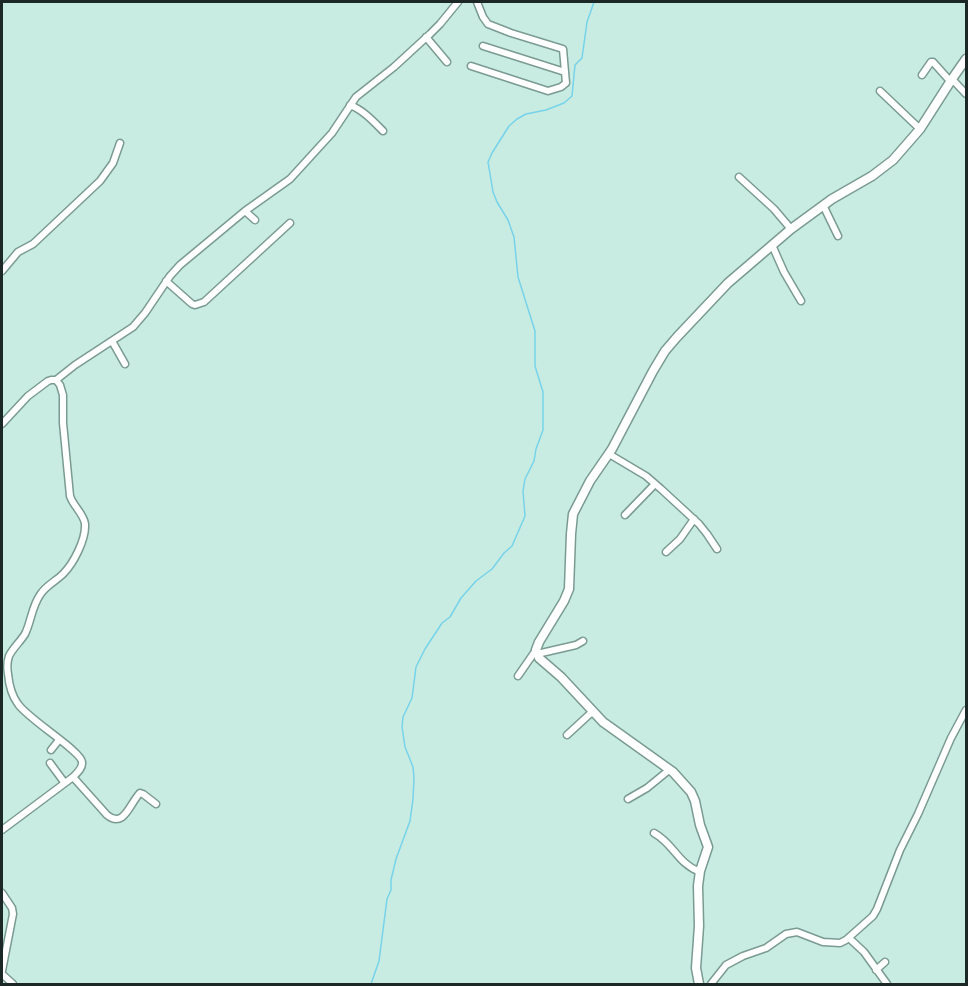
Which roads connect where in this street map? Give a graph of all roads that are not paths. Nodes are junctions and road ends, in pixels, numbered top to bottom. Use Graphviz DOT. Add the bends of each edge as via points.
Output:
graph roads {
  1 [pos="458,2"];
  2 [pos="477,2"];
  3 [pos="426,38"];
  4 [pos="483,46"];
  5 [pos="966,59"];
  6 [pos="447,62"];
  7 [pos="471,66"];
  8 [pos="565,72"];
  9 [pos="922,75"];
  10 [pos="951,80"];
  11 [pos="880,91"];
  12 [pos="966,94"];
  13 [pos="350,105"];
  14 [pos="920,129"];
  15 [pos="383,131"];
  16 [pos="120,143"];
  17 [pos="739,177"];
  18 [pos="824,206"];
  19 [pos="245,211"];
  20 [pos="255,220"];
  21 [pos="290,223"];
  22 [pos="792,229"];
  23 [pos="838,236"];
  24 [pos="772,246"];
  25 [pos="2,271"];
  26 [pos="166,281"];
  27 [pos="801,302"];
  28 [pos="112,341"];
  29 [pos="126,364"];
  30 [pos="56,380"];
  31 [pos="2,424"];
  32 [pos="609,454"];
  33 [pos="656,484"];
  34 [pos="626,515"];
  35 [pos="694,519"];
  36 [pos="717,549"];
  37 [pos="666,552"];
  38 [pos="583,641"];
  39 [pos="536,652"];
  40 [pos="518,676"];
  41 [pos="966,710"];
  42 [pos="592,712"];
  43 [pos="567,735"];
  44 [pos="59,740"];
  45 [pos="51,750"];
  46 [pos="50,763"];
  47 [pos="669,770"];
  48 [pos="72,777"];
  49 [pos="64,782"];
  50 [pos="628,799"];
  51 [pos="156,804"];
  52 [pos="2,830"];
  53 [pos="654,833"];
  54 [pos="700,872"];
  55 [pos="2,893"];
  56 [pos="849,938"];
  57 [pos="885,962"];
  58 [pos="876,970"];
  59 [pos="2,973"];
  60 [pos="13,984"];
  61 [pos="699,984"];
  62 [pos="711,984"];
  63 [pos="887,984"];
  1 -- 3 [label="street"];
  2 -- 8 [label="street" via="488,24 563,49"];
  3 -- 6 [label="street"];
  3 -- 13 [label="street"];
  4 -- 8 [label="street"];
  5 -- 10 [label="street"];
  7 -- 8 [label="street" via="548,91 566,83"];
  9 -- 10 [label="street" via="933,62"];
  10 -- 12 [label="street"];
  10 -- 14 [label="street"];
  11 -- 14 [label="street"];
  13 -- 15 [label="street"];
  13 -- 19 [label="street" via="332,133 296,173"];
  14 -- 18 [label="street" via="885,167"];
  16 -- 25 [label="street" via="113,163 100,181 31,246 18,252"];
  17 -- 22 [label="street"];
  18 -- 22 [label="street"];
  18 -- 23 [label="street"];
  19 -- 20 [label="street"];
  19 -- 26 [label="street"];
  21 -- 26 [label="street" via="204,302 192,304"];
  22 -- 24 [label="street"];
  24 -- 27 [label="street"];
  24 -- 32 [label="street" via="728,283 665,351"];
  26 -- 28 [label="street" via="137,324"];
  28 -- 29 [label="street"];
  28 -- 30 [label="street"];
  30 -- 31 [label="street" via="33,392"];
  30 -- 44 [label="street" via="63,395 70,496 85,527 72,563 39,596 25,634 10,654 7,666 17,703"];
  32 -- 33 [label="street"];
  32 -- 39 [label="street" via="573,514 569,589"];
  33 -- 34 [label="street"];
  33 -- 35 [label="street"];
  35 -- 36 [label="street"];
  35 -- 37 [label="street"];
  38 -- 39 [label="street"];
  39 -- 40 [label="street"];
  39 -- 42 [label="street"];
  41 -- 56 [label="street" via="900,850 877,909"];
  42 -- 43 [label="street"];
  42 -- 47 [label="street"];
  44 -- 45 [label="street"];
  44 -- 48 [label="street" via="82,760 81,768"];
  46 -- 49 [label="street"];
  47 -- 50 [label="street"];
  47 -- 54 [label="street" via="695,801 708,847"];
  48 -- 49 [label="street"];
  48 -- 51 [label="street" via="113,820 124,815 140,793"];
  49 -- 52 [label="street"];
  53 -- 54 [label="street" via="682,861"];
  54 -- 61 [label="street" via="696,968"];
  55 -- 59 [label="street" via="14,914"];
  56 -- 58 [label="street"];
  56 -- 62 [label="street" via="835,943 797,932 786,934 766,948 726,965"];
  57 -- 58 [label="street"];
  58 -- 63 [label="street"];
  59 -- 60 [label="street"];
}
